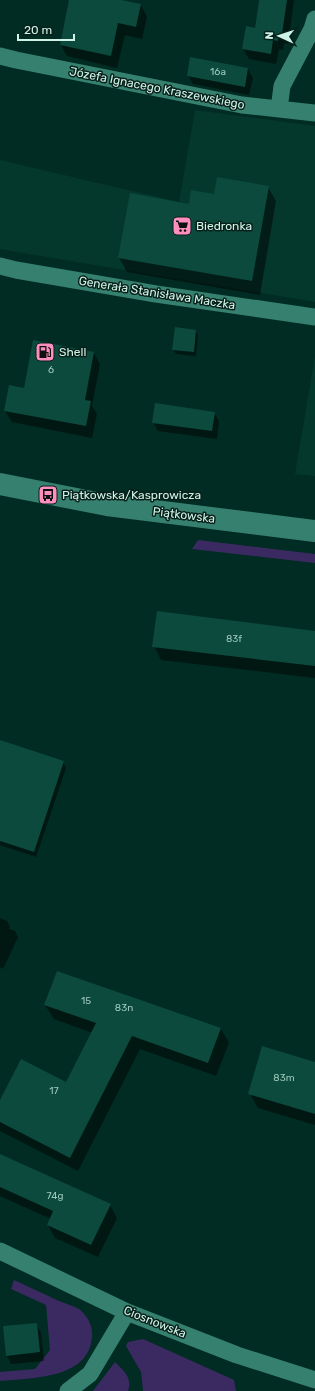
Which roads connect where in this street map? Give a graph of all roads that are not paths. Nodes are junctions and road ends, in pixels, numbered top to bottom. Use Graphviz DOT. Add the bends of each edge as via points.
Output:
graph roads {
  1 [pos="315,19"];
  2 [pos="0,56"];
  3 [pos="279,109"];
  4 [pos="315,113"];
  5 [pos="0,266"];
  6 [pos="315,317"];
  7 [pos="2,484"];
  8 [pos="315,531"];
  9 [pos="0,1251"];
  10 [pos="127,1312"];
  11 [pos="315,1380"];
  12 [pos="68,1391"];
  1 -- 3 [label="street" via="282,86"];
  2 -- 3 [label="street, Józefa Ignacego Kraszewskiego" via="242,105"];
  3 -- 4 [label="street, Józefa Ignacego Kraszewskiego"];
  5 -- 6 [label="street, Generała Stanisława Maczka" via="156,294"];
  7 -- 8 [label="main road, Piątkowska" via="107,505"];
  9 -- 10 [label="street, Ciosnowska"];
  10 -- 11 [label="street, Ciosnowska" via="237,1355"];
  10 -- 12 [label="street" via="90,1374"];
}
